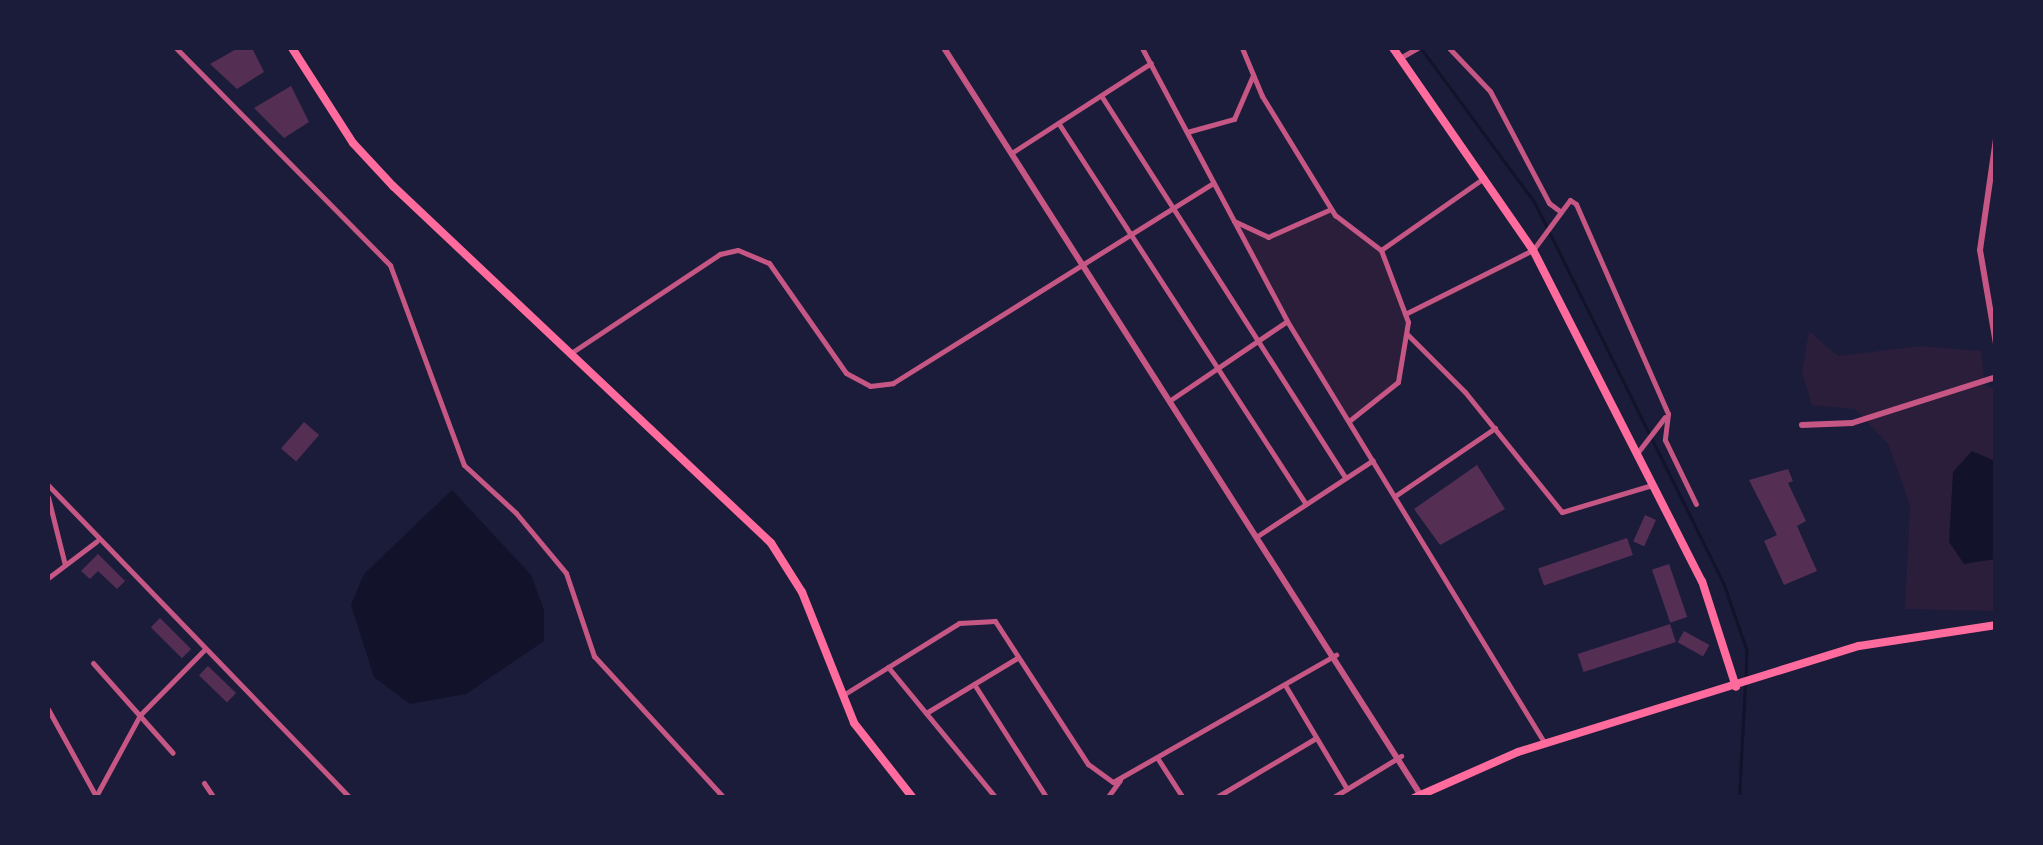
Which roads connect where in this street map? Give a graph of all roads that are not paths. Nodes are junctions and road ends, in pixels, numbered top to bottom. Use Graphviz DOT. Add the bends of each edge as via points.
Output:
graph roads {
  1 [pos="176,48"];
  2 [pos="292,48"];
  3 [pos="944,48"];
  4 [pos="1142,48"];
  5 [pos="1242,48"];
  6 [pos="1393,48"];
  7 [pos="1417,48"];
  8 [pos="1449,48"];
  9 [pos="1400,58"];
  10 [pos="1150,63"];
  11 [pos="1253,75"];
  12 [pos="1102,97"];
  13 [pos="1059,124"];
  14 [pos="1187,132"];
  15 [pos="1996,139"];
  16 [pos="1013,152"];
  17 [pos="1484,178"];
  18 [pos="1210,184"];
  19 [pos="1173,206"];
  20 [pos="1331,209"];
  21 [pos="1561,212"];
  22 [pos="1231,220"];
  23 [pos="1131,235"];
  24 [pos="1381,250"];
  25 [pos="1533,250"];
  26 [pos="1083,262"];
  27 [pos="1405,314"];
  28 [pos="1287,321"];
  29 [pos="1407,334"];
  30 [pos="1258,340"];
  31 [pos="1996,344"];
  32 [pos="571,353"];
  33 [pos="1996,366"];
  34 [pos="1218,368"];
  35 [pos="1994,379"];
  36 [pos="1172,400"];
  37 [pos="1668,414"];
  38 [pos="1349,422"];
  39 [pos="1802,425"];
  40 [pos="1495,428"];
  41 [pos="1636,454"];
  42 [pos="1373,460"];
  43 [pos="1346,478"];
  44 [pos="48,485"];
  45 [pos="1652,485"];
  46 [pos="1396,496"];
  47 [pos="48,497"];
  48 [pos="1306,504"];
  49 [pos="1696,504"];
  50 [pos="1259,535"];
  51 [pos="97,540"];
  52 [pos="65,565"];
  53 [pos="48,578"];
  54 [pos="1996,625"];
  55 [pos="204,649"];
  56 [pos="1336,655"];
  57 [pos="1018,657"];
  58 [pos="93,663"];
  59 [pos="888,668"];
  60 [pos="974,684"];
  61 [pos="1285,685"];
  62 [pos="1736,687"];
  63 [pos="841,696"];
  64 [pos="48,708"];
  65 [pos="926,713"];
  66 [pos="140,715"];
  67 [pos="1316,738"];
  68 [pos="1544,744"];
  69 [pos="173,752"];
  70 [pos="1401,756"];
  71 [pos="1158,759"];
  72 [pos="1120,780"];
  73 [pos="204,783"];
  74 [pos="1347,789"];
  75 [pos="1417,796"];
  76 [pos="96,797"];
  77 [pos="214,798"];
  78 [pos="350,798"];
  79 [pos="724,798"];
  80 [pos="913,798"];
  81 [pos="996,798"];
  82 [pos="1047,798"];
  83 [pos="1107,798"];
  84 [pos="1183,798"];
  85 [pos="1215,798"];
  86 [pos="1332,798"];
  1 -- 79 [label="street" via="390,266 464,465 566,573 594,656"];
  2 -- 32 [label="main road" via="353,143"];
  3 -- 16 [label="street"];
  4 -- 10 [label="street"];
  5 -- 11 [label="street"];
  6 -- 9 [label="main road"];
  7 -- 9 [label="street"];
  8 -- 21 [label="street" via="1490,92 1549,203"];
  9 -- 17 [label="main road"];
  10 -- 12 [label="street"];
  10 -- 14 [label="street"];
  11 -- 14 [label="street" via="1234,119"];
  11 -- 20 [label="street"];
  12 -- 13 [label="street"];
  12 -- 19 [label="street"];
  13 -- 16 [label="street"];
  13 -- 23 [label="street"];
  14 -- 18 [label="street"];
  15 -- 31 [label="street" via="1980,250"];
  16 -- 26 [label="street"];
  17 -- 24 [label="street"];
  17 -- 25 [label="main road"];
  18 -- 19 [label="street"];
  18 -- 22 [label="street"];
  19 -- 23 [label="street"];
  19 -- 30 [label="street"];
  20 -- 22 [label="street" via="1268,236"];
  20 -- 24 [label="street"];
  21 -- 25 [label="street"];
  21 -- 37 [label="street" via="1570,200 1576,204"];
  22 -- 28 [label="street"];
  23 -- 26 [label="street"];
  23 -- 34 [label="street"];
  24 -- 27 [label="street"];
  25 -- 27 [label="street"];
  25 -- 41 [label="main road"];
  26 -- 32 [label="street" via="893,383 876,386 846,372 768,263 738,250 720,254"];
  26 -- 36 [label="street"];
  27 -- 29 [label="street"];
  28 -- 30 [label="street"];
  28 -- 38 [label="street"];
  29 -- 38 [label="street" via="1398,382"];
  29 -- 40 [label="street"];
  30 -- 34 [label="street"];
  30 -- 43 [label="street"];
  32 -- 63 [label="main road" via="742,512 789,565"];
  33 -- 35 [label="street"];
  34 -- 36 [label="street"];
  34 -- 48 [label="street"];
  35 -- 39 [label="street" via="1852,423"];
  36 -- 50 [label="street"];
  37 -- 41 [label="street"];
  37 -- 49 [label="street" via="1665,440"];
  38 -- 42 [label="street"];
  40 -- 45 [label="street" via="1562,512"];
  40 -- 46 [label="street"];
  41 -- 45 [label="main road"];
  42 -- 43 [label="street"];
  42 -- 46 [label="street"];
  43 -- 48 [label="street"];
  44 -- 51 [label="street"];
  45 -- 62 [label="main road" via="1702,582"];
  46 -- 68 [label="street"];
  47 -- 52 [label="street"];
  48 -- 50 [label="street"];
  50 -- 56 [label="street"];
  51 -- 52 [label="street"];
  51 -- 55 [label="street"];
  52 -- 53 [label="street"];
  54 -- 62 [label="main road" via="1888,638"];
  55 -- 66 [label="street"];
  55 -- 78 [label="street"];
  56 -- 61 [label="street"];
  56 -- 70 [label="street"];
  57 -- 59 [label="street" via="994,621 971,619"];
  57 -- 60 [label="street"];
  57 -- 72 [label="street" via="1094,772"];
  58 -- 66 [label="street"];
  59 -- 63 [label="street"];
  59 -- 65 [label="street"];
  60 -- 65 [label="street"];
  60 -- 82 [label="street"];
  61 -- 67 [label="street"];
  61 -- 71 [label="street"];
  62 -- 68 [label="main road"];
  63 -- 80 [label="main road" via="862,736"];
  64 -- 76 [label="street"];
  65 -- 81 [label="street"];
  66 -- 69 [label="street"];
  66 -- 76 [label="street"];
  67 -- 74 [label="street"];
  67 -- 85 [label="street"];
  68 -- 75 [label="main road"];
  70 -- 74 [label="street"];
  70 -- 75 [label="street"];
  71 -- 72 [label="street"];
  71 -- 84 [label="street"];
  72 -- 83 [label="street"];
  73 -- 77 [label="street"];
  74 -- 86 [label="street"];
}
